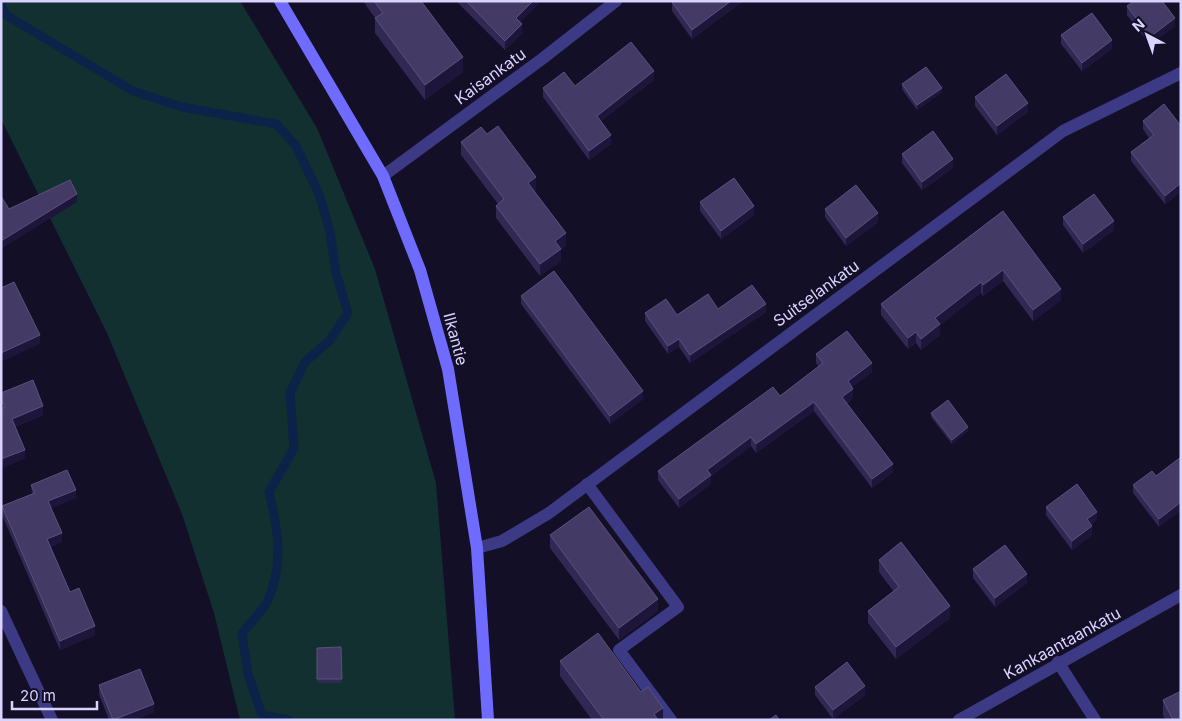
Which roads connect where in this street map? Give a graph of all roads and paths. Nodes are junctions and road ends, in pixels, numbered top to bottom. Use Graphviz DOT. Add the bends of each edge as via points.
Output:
graph roads {
  1 [pos="280,1"];
  2 [pos="616,1"];
  3 [pos="1181,73"];
  4 [pos="383,176"];
  5 [pos="587,484"];
  6 [pos="477,548"];
  7 [pos="1181,596"];
  8 [pos="1,611"];
  9 [pos="1058,662"];
  10 [pos="52,720"];
  11 [pos="488,720"];
  12 [pos="671,720"];
  13 [pos="959,720"];
  14 [pos="1095,720"];
  1 -- 4 [label="main road, Ilkantie"];
  2 -- 4 [label="street, Kaisankatu"];
  3 -- 5 [label="street, Suitselankatu" via="1062,131"];
  4 -- 6 [label="main road, Ilkantie" via="420,270 448,369"];
  5 -- 6 [label="street, Suitselankatu" via="549,513 502,541"];
  5 -- 12 [label="street" via="678,607 619,650"];
  6 -- 11 [label="main road, Ilkantie"];
  7 -- 9 [label="street, Kankaantaankatu"];
  8 -- 10 [label="street"];
  9 -- 13 [label="street, Kankaantaankatu"];
  9 -- 14 [label="street"];
}
